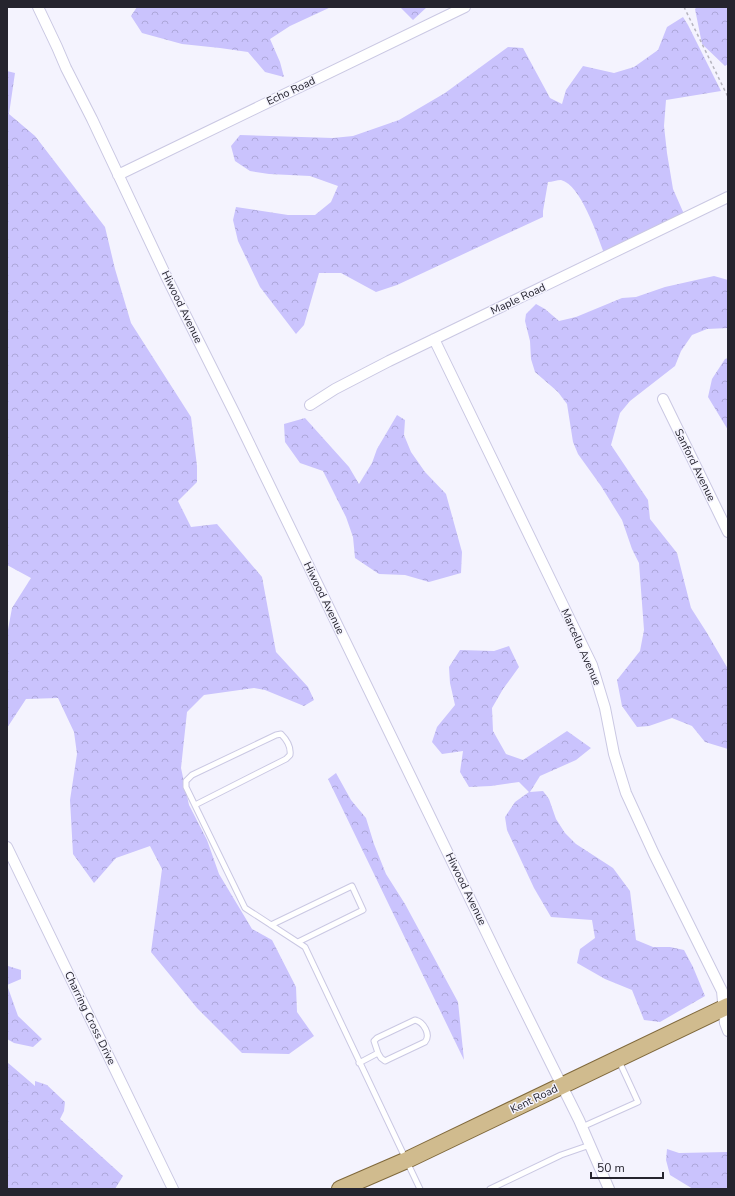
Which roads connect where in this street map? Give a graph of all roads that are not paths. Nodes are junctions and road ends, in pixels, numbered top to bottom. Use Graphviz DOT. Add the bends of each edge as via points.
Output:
graph roads {
  1 [pos="38,7"];
  2 [pos="465,7"];
  3 [pos="118,175"];
  4 [pos="728,197"];
  5 [pos="434,339"];
  6 [pos="663,399"];
  7 [pos="310,405"];
  8 [pos="728,532"];
  9 [pos="195,805"];
  10 [pos="7,847"];
  11 [pos="271,925"];
  12 [pos="298,942"];
  13 [pos="726,1007"];
  14 [pos="728,1031"];
  15 [pos="378,1053"];
  16 [pos="618,1059"];
  17 [pos="359,1063"];
  18 [pos="562,1085"];
  19 [pos="582,1127"];
  20 [pos="590,1145"];
  21 [pos="407,1160"];
  22 [pos="173,1189"];
  23 [pos="340,1189"];
  24 [pos="420,1189"];
  25 [pos="490,1189"];
  26 [pos="609,1189"];
  1 -- 3 [label="street, Hiwood Avenue"];
  2 -- 3 [label="street, Echo Road"];
  3 -- 18 [label="street, Hiwood Avenue"];
  4 -- 5 [label="street, Maple Road"];
  5 -- 7 [label="street, Maple Road" via="335,389"];
  5 -- 13 [label="street, Marcella Avenue" via="592,665 626,793 722,991"];
  6 -- 8 [label="street, Sanford Avenue"];
  9 -- 9 [label="lane" via="186,787 186,781 192,775 276,734 281,734 285,738 291,750 286,759"];
  9 -- 11 [label="lane" via="245,908"];
  10 -- 22 [label="street, Charring Cross Drive"];
  11 -- 12 [label="lane"];
  11 -- 12 [label="lane" via="352,886 363,910"];
  12 -- 17 [label="lane" via="305,947"];
  13 -- 14 [label="street, Marcella Avenue" via="725,1023"];
  13 -- 16 [label="main road, Kent Road"];
  15 -- 15 [label="lane" via="385,1060 425,1042 428,1034 420,1021 415,1020 377,1038 374,1045"];
  15 -- 17 [label="lane"];
  16 -- 18 [label="main road, Kent Road"];
  16 -- 19 [label="lane" via="638,1102"];
  17 -- 21 [label="lane"];
  18 -- 19 [label="street, Hiwood Avenue"];
  18 -- 21 [label="main road, Kent Road"];
  19 -- 20 [label="street, Hiwood Avenue"];
  20 -- 25 [label="lane" via="561,1155"];
  20 -- 26 [label="street, Hiwood Avenue"];
  21 -- 23 [label="main road, Kent Road"];
  21 -- 24 [label="lane"];
}
